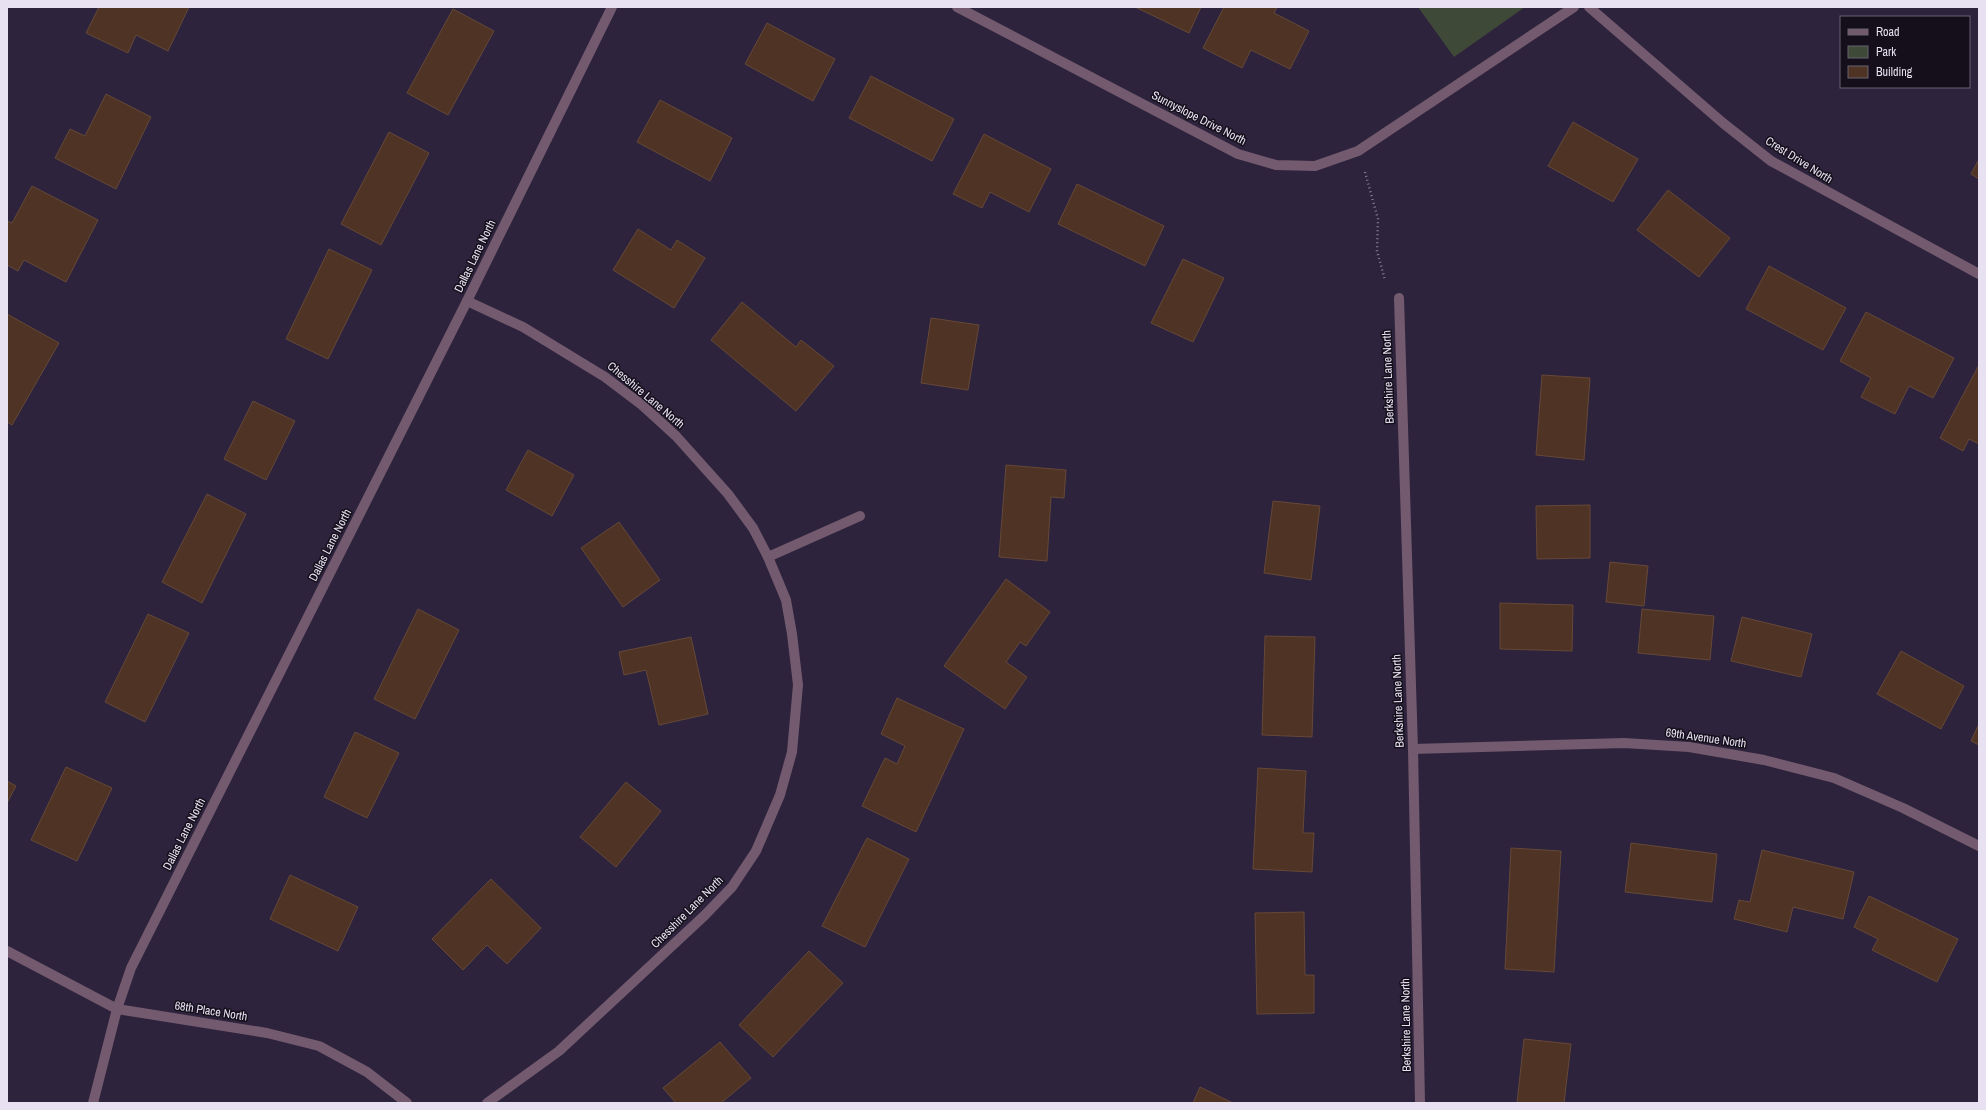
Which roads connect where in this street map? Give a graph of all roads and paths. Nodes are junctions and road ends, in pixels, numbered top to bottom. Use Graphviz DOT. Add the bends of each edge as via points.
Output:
graph roads {
  1 [pos="612,7"];
  2 [pos="957,7"];
  3 [pos="1574,7"];
  4 [pos="1589,7"];
  5 [pos="1358,151"];
  6 [pos="1979,274"];
  7 [pos="1399,298"];
  8 [pos="467,301"];
  9 [pos="860,516"];
  10 [pos="768,556"];
  11 [pos="1413,749"];
  12 [pos="1979,846"];
  13 [pos="7,951"];
  14 [pos="117,1009"];
  15 [pos="93,1103"];
  16 [pos="407,1103"];
  17 [pos="487,1103"];
  18 [pos="1420,1103"];
  1 -- 8 [label="street, Dallas Lane North"];
  2 -- 5 [label="street, Sunnyslope Drive North" via="1238,154 1276,165 1314,166"];
  3 -- 5 [label="street, Sunnyslope Drive North"];
  4 -- 6 [label="street, Crest Drive North" via="1771,161"];
  5 -- 7 [label="path" via="1378,219 1377,251 1384,278 1388,292"];
  7 -- 11 [label="street, Berkshire Lane North"];
  8 -- 10 [label="street, Chesshire Lane North" via="523,327 565,351 605,377 642,406 676,436 728,494 753,528"];
  8 -- 14 [label="street, Dallas Lane North" via="131,968"];
  9 -- 10 [label="street"];
  10 -- 17 [label="street, Chesshire Lane North" via="786,600 798,685 792,752 780,795 756,851 732,886 704,916 559,1051"];
  11 -- 12 [label="street, 69th Avenue North" via="1624,743 1689,747 1764,760 1834,778 1903,808"];
  11 -- 18 [label="street, Berkshire Lane North"];
  13 -- 14 [label="street, 68th Place North"];
  14 -- 15 [label="street, Dallas Lane North"];
  14 -- 16 [label="street, 68th Place North" via="267,1033 319,1046 367,1072"];
}
